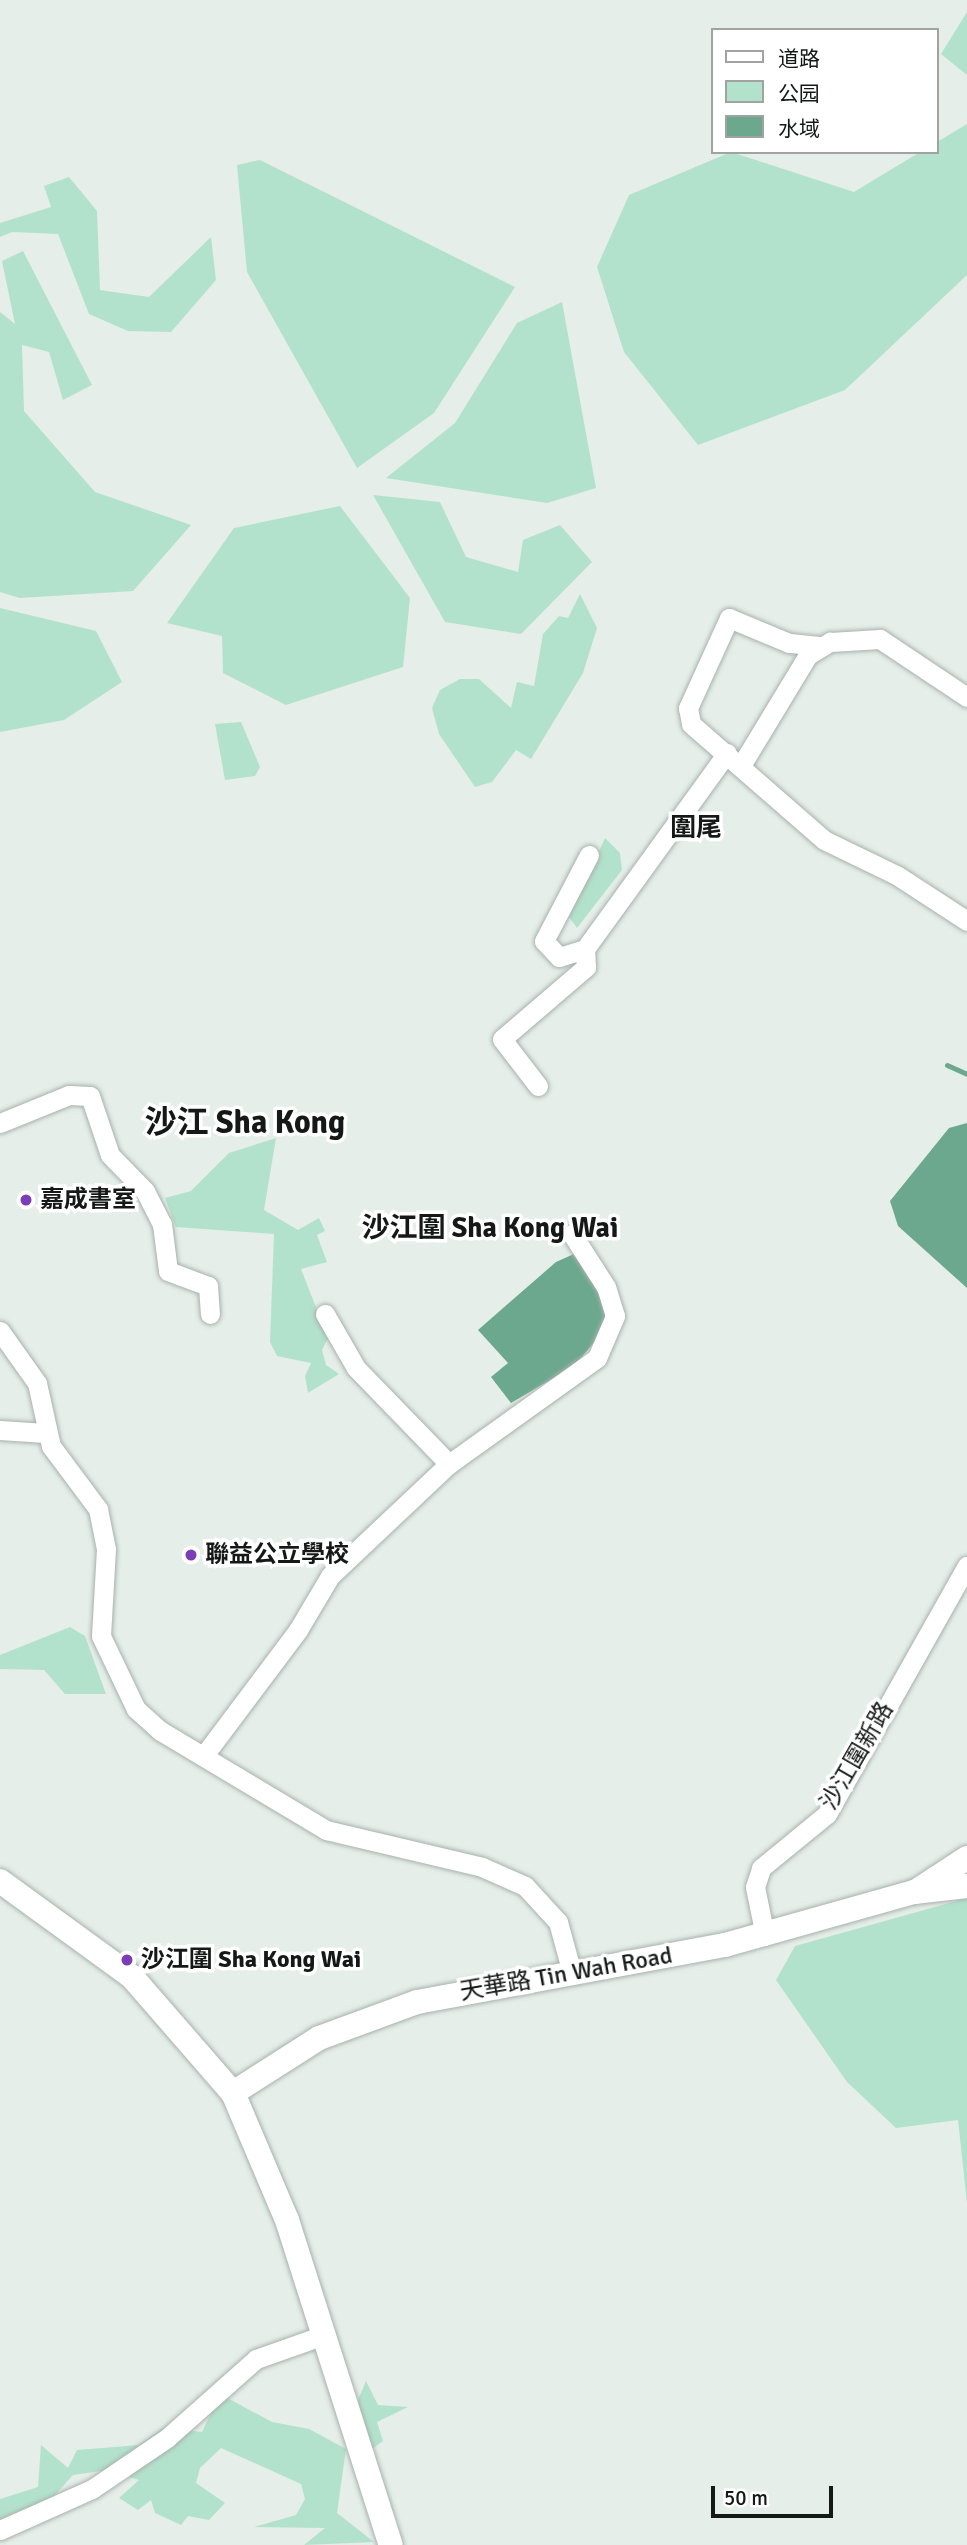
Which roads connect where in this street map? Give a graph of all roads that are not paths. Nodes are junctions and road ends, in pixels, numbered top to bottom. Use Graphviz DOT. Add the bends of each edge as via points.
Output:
graph roads {
  1 [pos="819,646"];
  2 [pos="967,697"];
  3 [pos="735,758"];
  4 [pos="589,855"];
  5 [pos="967,921"];
  6 [pos="584,949"];
  7 [pos="538,1086"];
  8 [pos="0,1123"];
  9 [pos="572,1234"];
  10 [pos="210,1314"];
  11 [pos="325,1314"];
  12 [pos="0,1331"];
  13 [pos="0,1430"];
  14 [pos="45,1433"];
  15 [pos="449,1464"];
  16 [pos="967,1566"];
  17 [pos="205,1754"];
  18 [pos="967,1858"];
  19 [pos="0,1881"];
  20 [pos="967,1886"];
  21 [pos="914,1892"];
  22 [pos="765,1936"];
  23 [pos="572,1973"];
  24 [pos="233,2093"];
  25 [pos="321,2336"];
  26 [pos="0,2530"];
  27 [pos="391,2545"];
  1 -- 2 [label="street" via="872,636 911,655"];
  1 -- 3 [label="street"];
  1 -- 3 [label="street" via="789,643 729,618 688,708 697,730"];
  3 -- 5 [label="street" via="824,840 898,876"];
  3 -- 6 [label="street"];
  4 -- 6 [label="street" via="544,941 559,957"];
  6 -- 7 [label="street" via="586,967 502,1039"];
  8 -- 10 [label="street" via="69,1095 90,1096 110,1155 145,1191 162,1224 168,1271 208,1286"];
  9 -- 15 [label="street" via="612,1301 611,1337 590,1365"];
  11 -- 15 [label="street" via="356,1367"];
  12 -- 14 [label="street" via="37,1383"];
  13 -- 14 [label="street"];
  14 -- 17 [label="street" via="98,1509 106,1574 100,1615 109,1662 136,1709"];
  15 -- 17 [label="street" via="321,1586 298,1630"];
  16 -- 22 [label="street, 沙江圍新路" via="827,1814 761,1868 755,1887"];
  17 -- 23 [label="street" via="326,1830 482,1867 524,1886 558,1922"];
  18 -- 21 [label="street, 天華路 Tin Wah Road"];
  19 -- 24 [label="street" via="132,1977"];
  20 -- 21 [label="street, 天華路 Tin Wah Road"];
  21 -- 22 [label="street, 天華路 Tin Wah Road"];
  22 -- 23 [label="street, 天華路 Tin Wah Road"];
  23 -- 24 [label="street, 天華路 Tin Wah Road" via="366,2017 319,2038"];
  24 -- 25 [label="street" via="287,2220"];
  25 -- 26 [label="street" via="256,2359 167,2438 92,2489"];
  25 -- 27 [label="street"];
}
